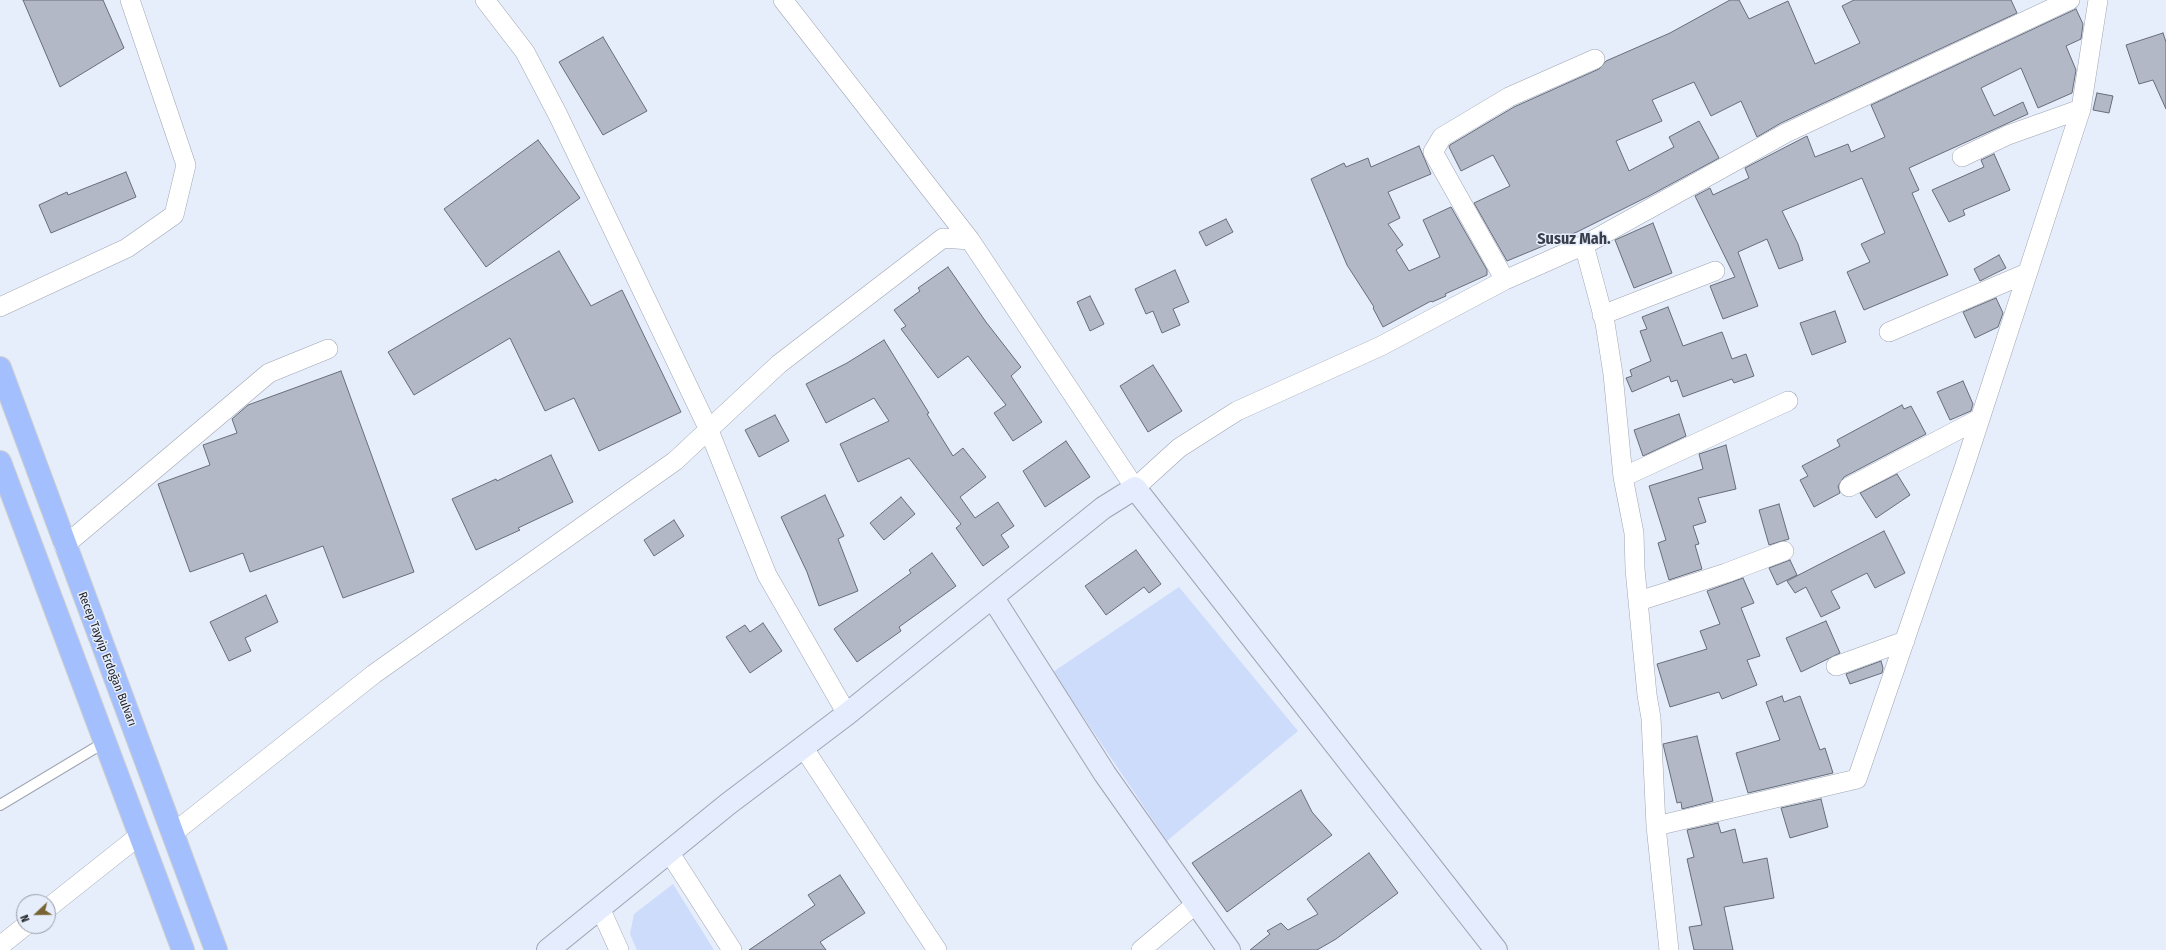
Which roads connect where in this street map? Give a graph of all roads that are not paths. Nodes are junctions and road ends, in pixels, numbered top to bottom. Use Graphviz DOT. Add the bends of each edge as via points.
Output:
graph roads {
  1 [pos="130,0"];
  2 [pos="484,0"];
  3 [pos="783,0"];
  4 [pos="2070,0"];
  5 [pos="2098,0"];
  6 [pos="1595,59"];
  7 [pos="2081,109"];
  8 [pos="1962,157"];
  9 [pos="970,240"];
  10 [pos="1584,245"];
  11 [pos="1715,270"];
  12 [pos="2028,273"];
  13 [pos="1505,280"];
  14 [pos="0,307"];
  15 [pos="1602,315"];
  16 [pos="1889,332"];
  17 [pos="328,349"];
  18 [pos="0,368"];
  19 [pos="1788,401"];
  20 [pos="1979,419"];
  21 [pos="708,428"];
  22 [pos="0,462"];
  23 [pos="1623,477"];
  24 [pos="1849,487"];
  25 [pos="1135,488"];
  26 [pos="64,546"];
  27 [pos="1784,551"];
  28 [pos="993,598"];
  29 [pos="1639,601"];
  30 [pos="1905,641"];
  31 [pos="1836,666"];
  32 [pos="847,714"];
  33 [pos="105,742"];
  34 [pos="804,747"];
  35 [pos="0,806"];
  36 [pos="1656,826"];
  37 [pos="172,834"];
  38 [pos="140,835"];
  39 [pos="669,852"];
  40 [pos="56,902"];
  41 [pos="1197,903"];
  42 [pos="600,908"];
  43 [pos="16,933"];
  44 [pos="0,946"];
  45 [pos="183,950"];
  46 [pos="216,950"];
  47 [pos="548,950"];
  48 [pos="619,950"];
  49 [pos="732,950"];
  50 [pos="937,950"];
  51 [pos="1141,950"];
  52 [pos="1229,950"];
  53 [pos="1496,950"];
  54 [pos="1669,950"];
  1 -- 14 [label="street" via="186,165 174,215 127,248"];
  2 -- 21 [label="street" via="525,52 558,115"];
  3 -- 9 [label="street"];
  4 -- 10 [label="street" via="1786,133"];
  5 -- 7 [label="street"];
  6 -- 13 [label="street" via="1509,97 1445,135 1436,144 1433,152"];
  7 -- 8 [label="street" via="2008,135"];
  7 -- 12 [label="street"];
  9 -- 21 [label="street" via="943,238 779,364"];
  9 -- 25 [label="street"];
  10 -- 13 [label="street"];
  10 -- 15 [label="street"];
  11 -- 15 [label="street"];
  12 -- 16 [label="street"];
  12 -- 20 [label="street"];
  13 -- 25 [label="street" via="1381,346 1237,411 1180,448"];
  15 -- 23 [label="street" via="1613,374"];
  17 -- 26 [label="street" via="270,373"];
  18 -- 26 [label="highway, Recep Tayyip Erdoğan Bulvarı"];
  19 -- 23 [label="street"];
  20 -- 24 [label="street"];
  20 -- 30 [label="street"];
  21 -- 32 [label="street" via="767,575"];
  21 -- 37 [label="street" via="675,461 374,674"];
  22 -- 33 [label="highway"];
  23 -- 29 [label="street" via="1634,533"];
  25 -- 28 [label="street" via="1103,508"];
  25 -- 53 [label="street"];
  26 -- 37 [label="highway, Recep Tayyip Erdoğan Bulvarı"];
  27 -- 29 [label="street"];
  28 -- 32 [label="street"];
  28 -- 41 [label="street" via="1105,774"];
  29 -- 36 [label="street" via="1646,695 1651,718"];
  30 -- 31 [label="street"];
  30 -- 36 [label="street" via="1857,779"];
  32 -- 34 [label="street"];
  33 -- 35 [label="lane"];
  33 -- 38 [label="highway"];
  34 -- 39 [label="street"];
  34 -- 50 [label="street"];
  36 -- 54 [label="street"];
  37 -- 46 [label="highway, Recep Tayyip Erdoğan Bulvarı"];
  38 -- 40 [label="street"];
  38 -- 45 [label="highway"];
  39 -- 42 [label="street"];
  39 -- 49 [label="street"];
  41 -- 51 [label="street"];
  41 -- 52 [label="street"];
  42 -- 47 [label="street"];
  42 -- 48 [label="street"];
  43 -- 44 [label="street"];
}
